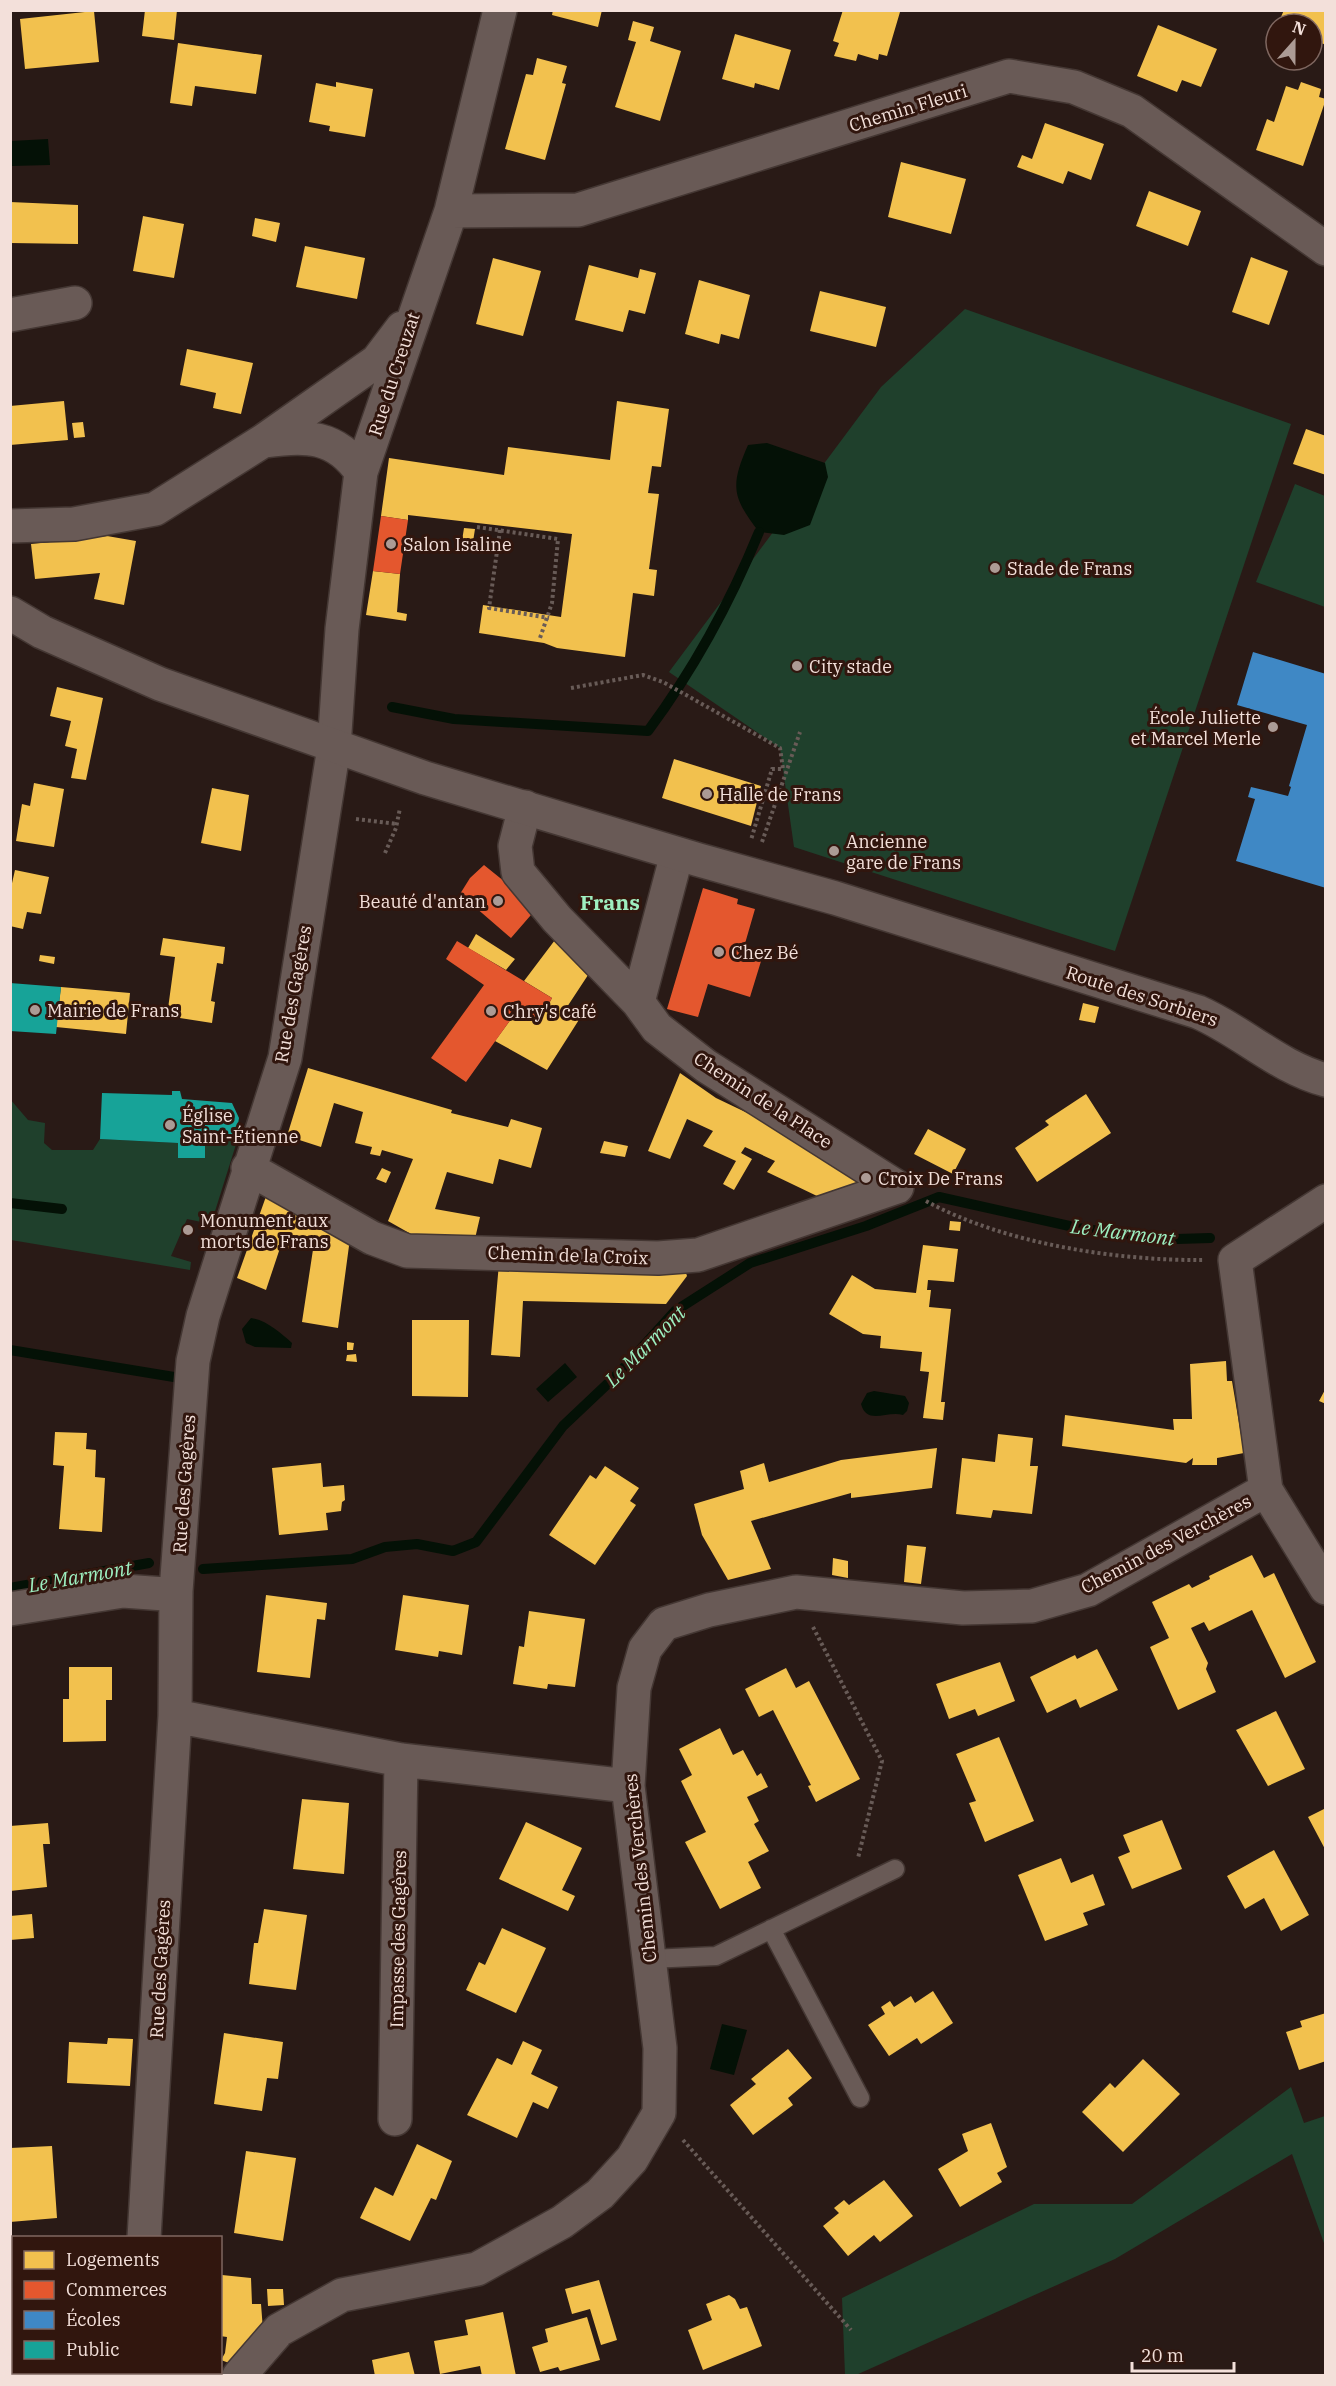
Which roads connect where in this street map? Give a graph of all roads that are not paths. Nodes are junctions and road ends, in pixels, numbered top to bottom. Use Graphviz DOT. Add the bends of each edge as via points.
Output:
graph roads {
  1 [pos="500,10"];
  2 [pos="451,211"];
  3 [pos="1326,249"];
  4 [pos="75,303"];
  5 [pos="414,312"];
  6 [pos="10,315"];
  7 [pos="263,441"];
  8 [pos="361,472"];
  9 [pos="10,525"];
  10 [pos="10,613"];
  11 [pos="334,747"];
  12 [pos="525,807"];
  13 [pos="677,854"];
  14 [pos="638,1002"];
  15 [pos="1326,1080"];
  16 [pos="248,1168"];
  17 [pos="908,1192"];
  18 [pos="1326,1202"];
  19 [pos="1266,1490"];
  20 [pos="1326,1588"];
  21 [pos="176,1592"];
  22 [pos="10,1610"];
  23 [pos="175,1716"];
  24 [pos="401,1760"];
  25 [pos="628,1786"];
  26 [pos="895,1869"];
  27 [pos="771,1929"];
  28 [pos="650,1959"];
  29 [pos="860,2098"];
  30 [pos="395,2119"];
  31 [pos="144,2236"];
  32 [pos="239,2376"];
  1 -- 2 [label="street, Rue du Creuzat"];
  2 -- 3 [label="street, Chemin Fleuri" via="578,210 1009,76 1074,87 1132,111"];
  2 -- 5 [label="street, Rue du Creuzat"];
  4 -- 6 [label="street"];
  5 -- 7 [label="street" via="377,361"];
  5 -- 8 [label="street, Rue du Creuzat"];
  7 -- 8 [label="street" via="296,437 325,441 353,460"];
  7 -- 9 [label="street" via="155,509 74,524"];
  8 -- 11 [label="street, Rue du Creuzat" via="342,628"];
  10 -- 11 [label="street, Route des Sorbiers" via="42,632 160,684"];
  11 -- 12 [label="street, Route des Sorbiers"];
  11 -- 16 [label="street, Rue des Gagères" via="285,1058"];
  12 -- 13 [label="street, Route des Sorbiers"];
  12 -- 14 [label="street, Chemin de la Place" via="515,846 519,872 557,919"];
  13 -- 14 [label="street"];
  13 -- 15 [label="street, Route des Sorbiers" via="835,898 1198,1012 1226,1024 1287,1065"];
  14 -- 17 [label="street, Chemin de la Place" via="657,1028 706,1066"];
  16 -- 17 [label="street, Chemin de la Croix" via="372,1238 407,1251 658,1258 698,1255"];
  16 -- 21 [label="street, Rue des Gagères" via="193,1361"];
  18 -- 19 [label="street, Chemin des Verchères" via="1221,1260"];
  19 -- 20 [label="street"];
  19 -- 25 [label="street, Chemin des Verchères" via="1088,1590 1032,1606 963,1608 796,1592 664,1624 645,1649 634,1688"];
  21 -- 22 [label="street" via="123,1591"];
  21 -- 23 [label="street, Rue des Gagères"];
  23 -- 24 [label="street"];
  23 -- 31 [label="street, Rue des Gagères"];
  24 -- 25 [label="street"];
  24 -- 30 [label="street, Impasse des Gagères"];
  25 -- 28 [label="street, Chemin des Verchères"];
  26 -- 27 [label="lane"];
  27 -- 28 [label="lane" via="716,1956"];
  27 -- 29 [label="lane"];
  28 -- 32 [label="street, Chemin des Verchères" via="660,2048 659,2113 632,2158 600,2194 562,2222 477,2269 342,2295 279,2330"];
}
